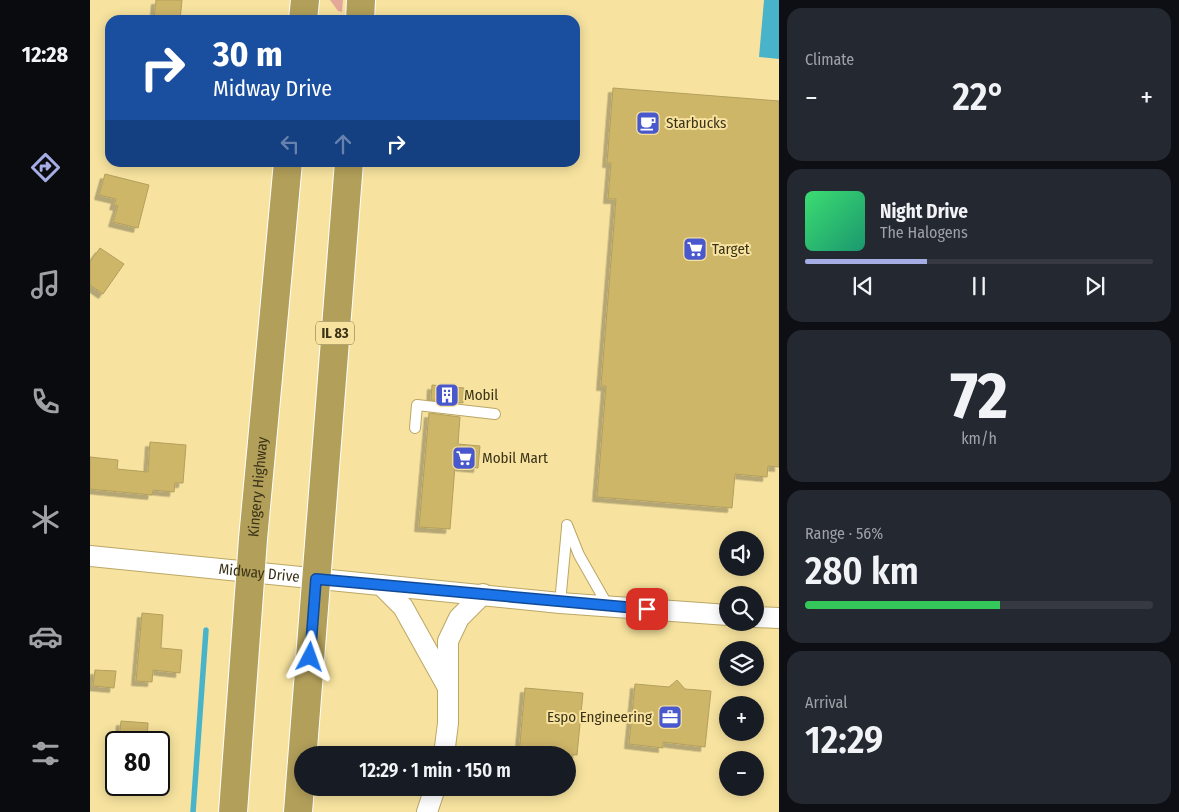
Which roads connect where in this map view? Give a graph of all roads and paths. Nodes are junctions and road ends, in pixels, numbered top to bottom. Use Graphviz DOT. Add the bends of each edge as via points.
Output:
graph roads {
  1 [pos="305,0"];
  2 [pos="362,0"];
  3 [pos="304,15"];
  4 [pos="360,15"];
  5 [pos="288,167"];
  6 [pos="349,167"];
  7 [pos="495,414"];
  8 [pos="415,428"];
  9 [pos="90,556"];
  10 [pos="252,572"];
  11 [pos="316,579"];
  12 [pos="381,585"];
  13 [pos="483,594"];
  14 [pos="560,603"];
  15 [pos="608,606"];
  16 [pos="719,614"];
  17 [pos="764,617"];
  18 [pos="779,618"];
  19 [pos="447,686"];
  20 [pos="445,746"];
  21 [pos="433,796"];
  22 [pos="232,812"];
  23 [pos="298,812"];
  24 [pos="428,812"];
  1 -- 3 [label="highway"];
  2 -- 4 [label="highway"];
  5 -- 10 [label="highway, Kingery Highway"];
  6 -- 11 [label="highway, IL 83"];
  7 -- 8 [label="lane" via="417,405"];
  9 -- 10 [label="street, Midway Drive"];
  10 -- 11 [label="street, Midway Drive"];
  10 -- 22 [label="highway, Kingery Highway"];
  11 -- 12 [label="street, Midway Drive"];
  11 -- 23 [label="highway, IL 83"];
  12 -- 13 [label="street, Midway Drive"];
  12 -- 19 [label="street" via="403,607"];
  13 -- 14 [label="street, Midway Drive"];
  13 -- 19 [label="street" via="459,618 448,640"];
  14 -- 15 [label="street, Midway Drive"];
  14 -- 15 [label="lane" via="567,525 579,556"];
  15 -- 16 [label="street, Midway Drive"];
  17 -- 18 [label="street"];
  19 -- 20 [label="street"];
  21 -- 24 [label="street"];
}
